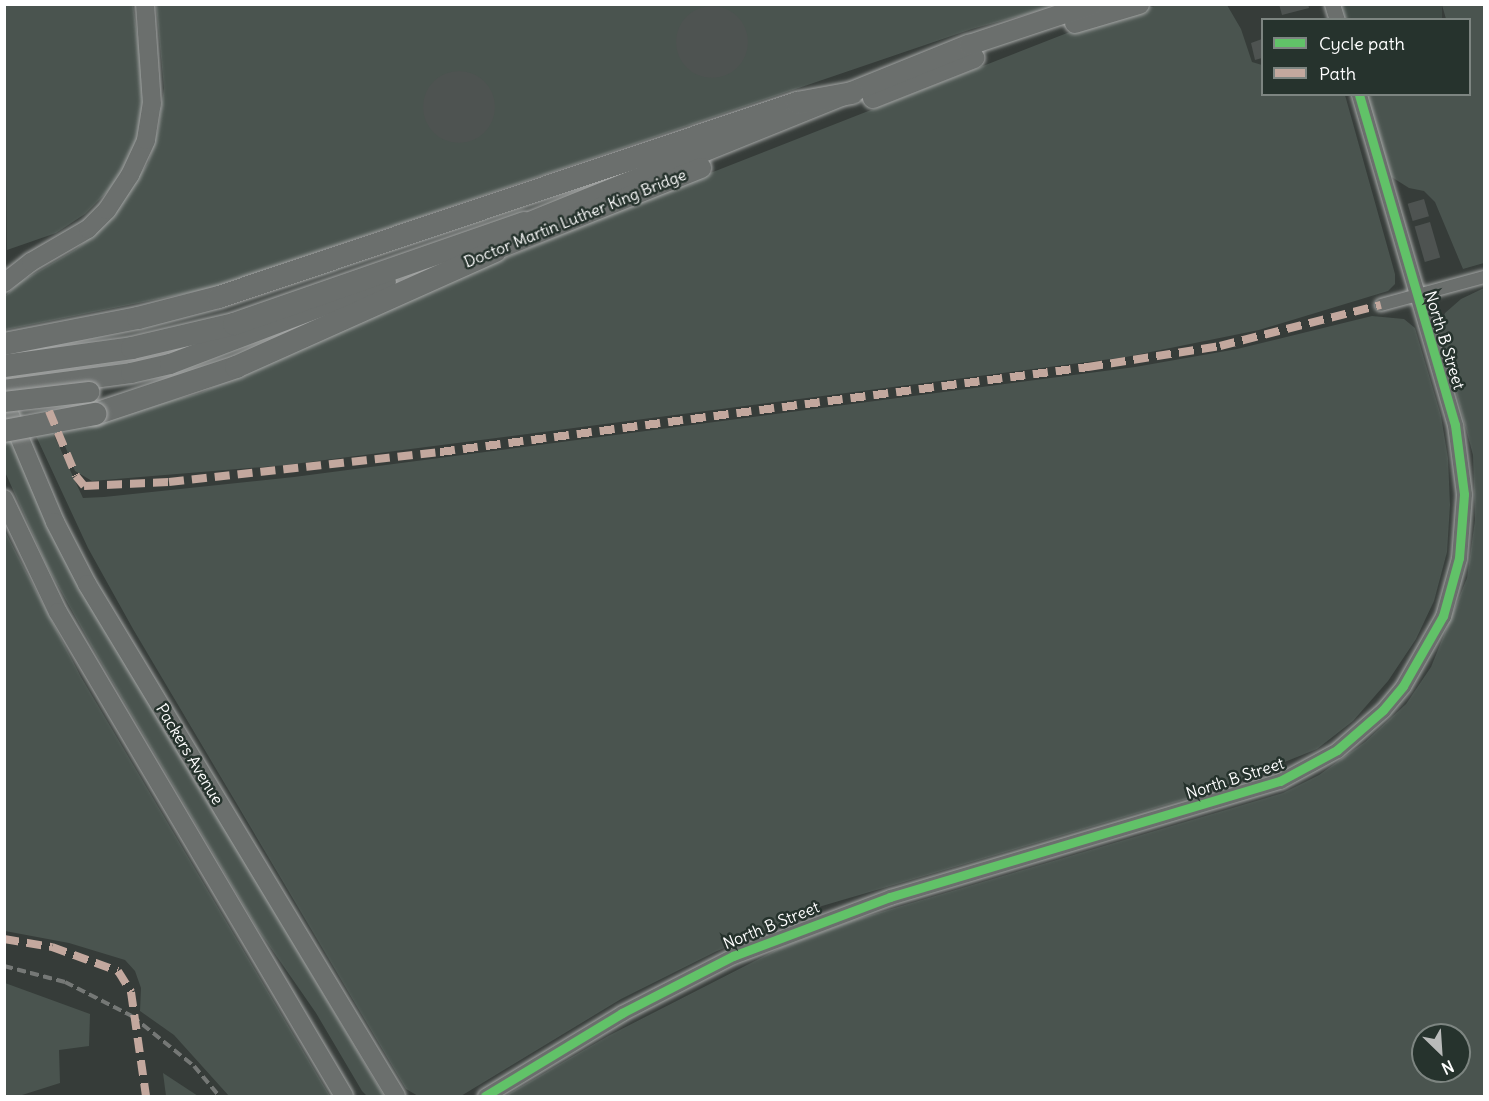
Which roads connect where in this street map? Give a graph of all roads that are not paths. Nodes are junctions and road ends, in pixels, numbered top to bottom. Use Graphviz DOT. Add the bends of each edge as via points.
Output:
graph roads {
  1 [pos="145,4"];
  2 [pos="1139,4"];
  3 [pos="1085,11"];
  4 [pos="852,93"];
  5 [pos="1360,96"];
  6 [pos="524,223"];
  7 [pos="495,250"];
  8 [pos="30,262"];
  9 [pos="4,271"];
  10 [pos="1485,277"];
  11 [pos="4,283"];
  12 [pos="1416,296"];
  13 [pos="1381,305"];
  14 [pos="4,344"];
  15 [pos="4,366"];
  16 [pos="88,386"];
  17 [pos="4,390"];
  18 [pos="4,402"];
  19 [pos="4,431"];
  20 [pos="4,499"];
  21 [pos="344,1096"];
  22 [pos="396,1096"];
  23 [pos="485,1096"];
  1 -- 8 [label="main road" via="153,93 150,123 140,157 120,194 88,229"];
  2 -- 3 [label="main road, Doctor Martin Luther King Bridge"];
  3 -- 4 [label="main road, Doctor Martin Luther King Bridge" via="969,45"];
  3 -- 7 [label="main road, Doctor Martin Luther King Bridge"];
  4 -- 6 [label="main road, Doctor Martin Luther King Bridge"];
  4 -- 14 [label="highway" via="796,102 219,297 80,331"];
  5 -- 12 [label="street, North B Street"];
  6 -- 15 [label="highway" via="234,324 87,355"];
  6 -- 16 [label="main road, Doctor Martin Luther King Bridge" via="213,350"];
  7 -- 16 [label="main road, Doctor Martin Luther King Bridge" via="208,363"];
  7 -- 19 [label="highway, bridge" via="236,367 95,414"];
  8 -- 9 [label="main road"];
  8 -- 11 [label="main road"];
  10 -- 12 [label="street"];
  12 -- 13 [label="street"];
  12 -- 23 [label="street, North B Street" via="1455,424 1464,494 1462,538 1452,591 1430,644 1403,686 1363,729 1309,767 1247,793 890,897 782,935 622,1013"];
  16 -- 17 [label="main road, Doctor Martin Luther King Bridge"];
  16 -- 18 [label="main road, Doctor Martin Luther King Bridge, bridge"];
  18 -- 22 [label="main road, Packers Avenue" via="51,513 87,584"];
  20 -- 21 [label="main road" via="58,612"];
}
